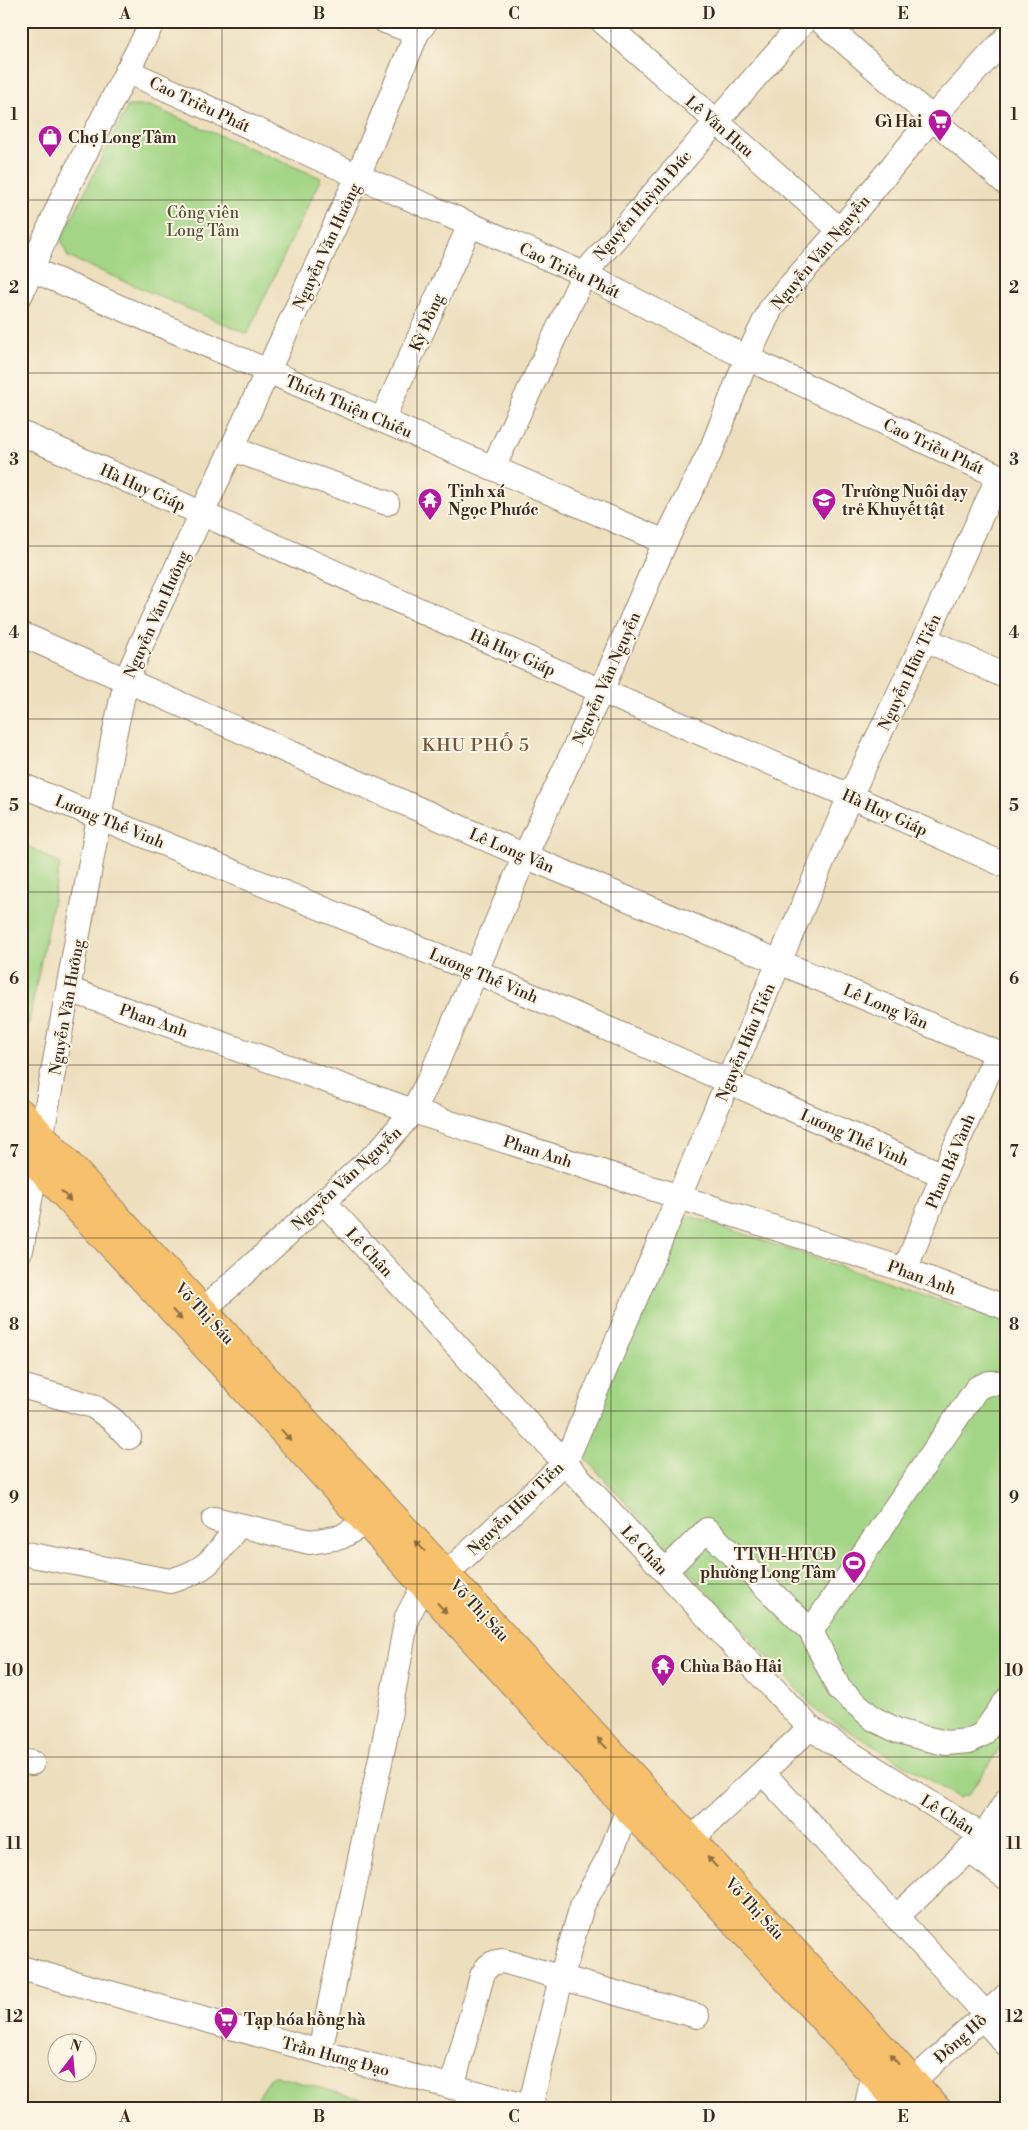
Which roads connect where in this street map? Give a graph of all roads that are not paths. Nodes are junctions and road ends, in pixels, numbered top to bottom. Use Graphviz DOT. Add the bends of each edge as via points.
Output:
graph roads {
  1 [pos="153,21"];
  2 [pos="386,21"];
  3 [pos="602,21"];
  4 [pos="804,21"];
  5 [pos="821,21"];
  6 [pos="422,27"];
  7 [pos="1007,37"];
  8 [pos="127,71"];
  9 [pos="932,118"];
  10 [pos="715,121"];
  11 [pos="358,176"];
  12 [pos="1007,184"];
  13 [pos="470,225"];
  14 [pos="840,230"];
  15 [pos="33,270"];
  16 [pos="584,274"];
  17 [pos="21,294"];
  18 [pos="747,358"];
  19 [pos="268,370"];
  20 [pos="382,420"];
  21 [pos="21,433"];
  22 [pos="232,448"];
  23 [pos="493,468"];
  24 [pos="1003,478"];
  25 [pos="387,503"];
  26 [pos="202,514"];
  27 [pos="665,542"];
  28 [pos="21,634"];
  29 [pos="925,639"];
  30 [pos="1007,677"];
  31 [pos="126,681"];
  32 [pos="601,692"];
  33 [pos="21,785"];
  34 [pos="850,796"];
  35 [pos="100,816"];
  36 [pos="525,856"];
  37 [pos="1007,866"];
  38 [pos="780,961"];
  39 [pos="475,971"];
  40 [pos="70,990"];
  41 [pos="1002,1055"];
  42 [pos="728,1082"];
  43 [pos="414,1111"];
  44 [pos="21,1113"];
  45 [pos="33,1149"];
  46 [pos="942,1175"];
  47 [pos="679,1196"];
  48 [pos="323,1201"];
  49 [pos="21,1250"];
  50 [pos="905,1270"];
  51 [pos="1007,1308"];
  52 [pos="203,1310"];
  53 [pos="1007,1383"];
  54 [pos="21,1386"];
  55 [pos="129,1437"];
  56 [pos="565,1463"];
  57 [pos="214,1519"];
  58 [pos="365,1523"];
  59 [pos="238,1526"];
  60 [pos="21,1553"];
  61 [pos="665,1572"];
  62 [pos="435,1581"];
  63 [pos="811,1631"];
  64 [pos="1007,1700"];
  65 [pos="810,1728"];
  66 [pos="762,1773"];
  67 [pos="1007,1800"];
  68 [pos="628,1810"];
  69 [pos="691,1839"];
  70 [pos="976,1843"];
  71 [pos="1007,1851"];
  72 [pos="1007,1878"];
  73 [pos="896,1916"];
  74 [pos="21,1968"];
  75 [pos="561,1978"];
  76 [pos="1007,1995"];
  77 [pos="986,2014"];
  78 [pos="696,2016"];
  79 [pos="1007,2045"];
  80 [pos="320,2052"];
  81 [pos="874,2072"];
  82 [pos="913,2081"];
  83 [pos="452,2087"];
  84 [pos="534,2108"];
  85 [pos="866,2109"];
  86 [pos="905,2109"];
  87 [pos="937,2109"];
  1 -- 8 [label="street"];
  2 -- 6 [label="street"];
  3 -- 10 [label="street, Lê Văn Hưu"];
  4 -- 10 [label="street, Nguyễn Huỳnh Đức"];
  5 -- 9 [label="street"];
  6 -- 11 [label="street, Nguyễn Văn Hưởng"];
  7 -- 9 [label="street, Nguyễn Văn Nguyễn"];
  8 -- 11 [label="street, Cao Triều Phát"];
  8 -- 15 [label="street" via="64,194"];
  9 -- 12 [label="street"];
  9 -- 14 [label="street, Nguyễn Văn Nguyễn"];
  10 -- 14 [label="street, Lê Văn Hưu"];
  10 -- 16 [label="street, Nguyễn Huỳnh Đức"];
  11 -- 13 [label="street, Cao Triều Phát"];
  11 -- 19 [label="street, Nguyễn Văn Hưởng"];
  13 -- 16 [label="street, Cao Triều Phát"];
  13 -- 20 [label="street, Kỳ Đồng"];
  14 -- 18 [label="street, Nguyễn Văn Nguyễn" via="772,306"];
  15 -- 17 [label="street"];
  15 -- 19 [label="street, Thích Thiện Chiếu"];
  16 -- 18 [label="street, Cao Triều Phát"];
  16 -- 23 [label="street, Nguyễn Huỳnh Đức"];
  18 -- 24 [label="street, Cao Triều Phát"];
  18 -- 27 [label="street, Nguyễn Văn Nguyễn" via="712,448"];
  19 -- 20 [label="street, Thích Thiện Chiếu"];
  19 -- 22 [label="street, Nguyễn Văn Hưởng"];
  20 -- 23 [label="street, Thích Thiện Chiếu"];
  21 -- 26 [label="street, Hà Huy Giáp"];
  22 -- 25 [label="street"];
  22 -- 26 [label="street, Nguyễn Văn Hưởng"];
  23 -- 27 [label="street, Thích Thiện Chiếu"];
  24 -- 29 [label="street, Nguyễn Hữu Tiến"];
  26 -- 31 [label="street, Nguyễn Văn Hưởng" via="140,644"];
  26 -- 32 [label="street, Hà Huy Giáp"];
  27 -- 32 [label="street, Nguyễn Văn Nguyễn"];
  28 -- 31 [label="street, Lê Long Vân"];
  29 -- 30 [label="street"];
  29 -- 34 [label="street, Nguyễn Hữu Tiến"];
  31 -- 35 [label="street, Nguyễn Văn Hưởng"];
  31 -- 36 [label="street, Lê Long Vân"];
  32 -- 34 [label="street, Hà Huy Giáp"];
  32 -- 36 [label="street, Nguyễn Văn Nguyễn"];
  33 -- 35 [label="street, Lương Thế Vinh"];
  34 -- 37 [label="street, Hà Huy Giáp"];
  34 -- 38 [label="street, Nguyễn Hữu Tiến"];
  35 -- 39 [label="street, Lương Thế Vinh"];
  35 -- 40 [label="street, Nguyễn Văn Hưởng"];
  36 -- 38 [label="street, Lê Long Vân"];
  36 -- 39 [label="street, Nguyễn Văn Nguyễn"];
  38 -- 41 [label="street, Lê Long Vân"];
  38 -- 42 [label="street, Nguyễn Hữu Tiến"];
  39 -- 42 [label="street, Lương Thế Vinh"];
  39 -- 43 [label="street, Nguyễn Văn Nguyễn"];
  40 -- 43 [label="street, Phan Anh"];
  40 -- 45 [label="street, Nguyễn Văn Hưởng"];
  41 -- 46 [label="street, Phan Bá Vành"];
  42 -- 46 [label="street, Lương Thế Vinh"];
  42 -- 47 [label="street, Nguyễn Hữu Tiến"];
  43 -- 47 [label="street, Phan Anh"];
  43 -- 48 [label="street, Nguyễn Văn Nguyễn" via="379,1151"];
  44 -- 45 [label="main road, Võ Thị Sáu"];
  45 -- 49 [label="street, Nguyễn Văn Hưởng"];
  45 -- 52 [label="main road, Võ Thị Sáu"];
  45 -- 58 [label="main road, Võ Thị Sáu, one-way"];
  46 -- 50 [label="street, Phan Bá Vành"];
  47 -- 50 [label="street, Phan Anh"];
  47 -- 56 [label="street, Nguyễn Hữu Tiến"];
  48 -- 52 [label="street, Nguyễn Văn Nguyễn"];
  48 -- 56 [label="street, Lê Chân"];
  50 -- 51 [label="street, Phan Anh"];
  62 -- 52 [label="main road, Võ Thị Sáu, one-way"];
  53 -- 63 [label="street" via="989,1383 977,1388"];
  54 -- 55 [label="street" via="93,1406"];
  56 -- 61 [label="street, Lê Chân"];
  56 -- 62 [label="street, Nguyễn Hữu Tiến"];
  57 -- 59 [label="street"];
  58 -- 59 [label="street" via="341,1538 310,1542"];
  58 -- 62 [label="main road, Võ Thị Sáu"];
  59 -- 60 [label="street" via="206,1567 190,1576 170,1581"];
  61 -- 63 [label="street" via="707,1530"];
  61 -- 65 [label="street, Lê Chân"];
  62 -- 68 [label="main road, Võ Thị Sáu, one-way"];
  69 -- 62 [label="main road, Võ Thị Sáu, one-way"];
  62 -- 80 [label="street, Nguyễn Hữu Tiến" via="407,1617"];
  63 -- 64 [label="street" via="839,1689 874,1719 898,1731 946,1743 969,1741 983,1734"];
  65 -- 66 [label="street"];
  65 -- 70 [label="street, Lê Chân"];
  66 -- 69 [label="street"];
  66 -- 73 [label="street"];
  67 -- 70 [label="street"];
  68 -- 75 [label="street" via="610,1854 582,1906"];
  68 -- 81 [label="main road, Võ Thị Sáu" via="674,1855"];
  82 -- 69 [label="main road, Võ Thị Sáu, one-way"];
  70 -- 71 [label="street, Lê Chân"];
  70 -- 72 [label="street"];
  70 -- 73 [label="street"];
  73 -- 77 [label="street"];
  74 -- 80 [label="street, Trần Hưng Đạo"];
  75 -- 78 [label="street"];
  75 -- 83 [label="street" via="503,1961 493,1962 486,1968"];
  75 -- 84 [label="street"];
  76 -- 77 [label="street, Đông Hồ"];
  77 -- 79 [label="street" via="987,2023"];
  77 -- 82 [label="street, Đông Hồ"];
  80 -- 83 [label="street, Trần Hưng Đạo"];
  81 -- 85 [label="street"];
  81 -- 86 [label="main road, Võ Thị Sáu"];
  82 -- 87 [label="main road, Võ Thị Sáu"];
  83 -- 84 [label="street, Trần Hưng Đạo"];
}
